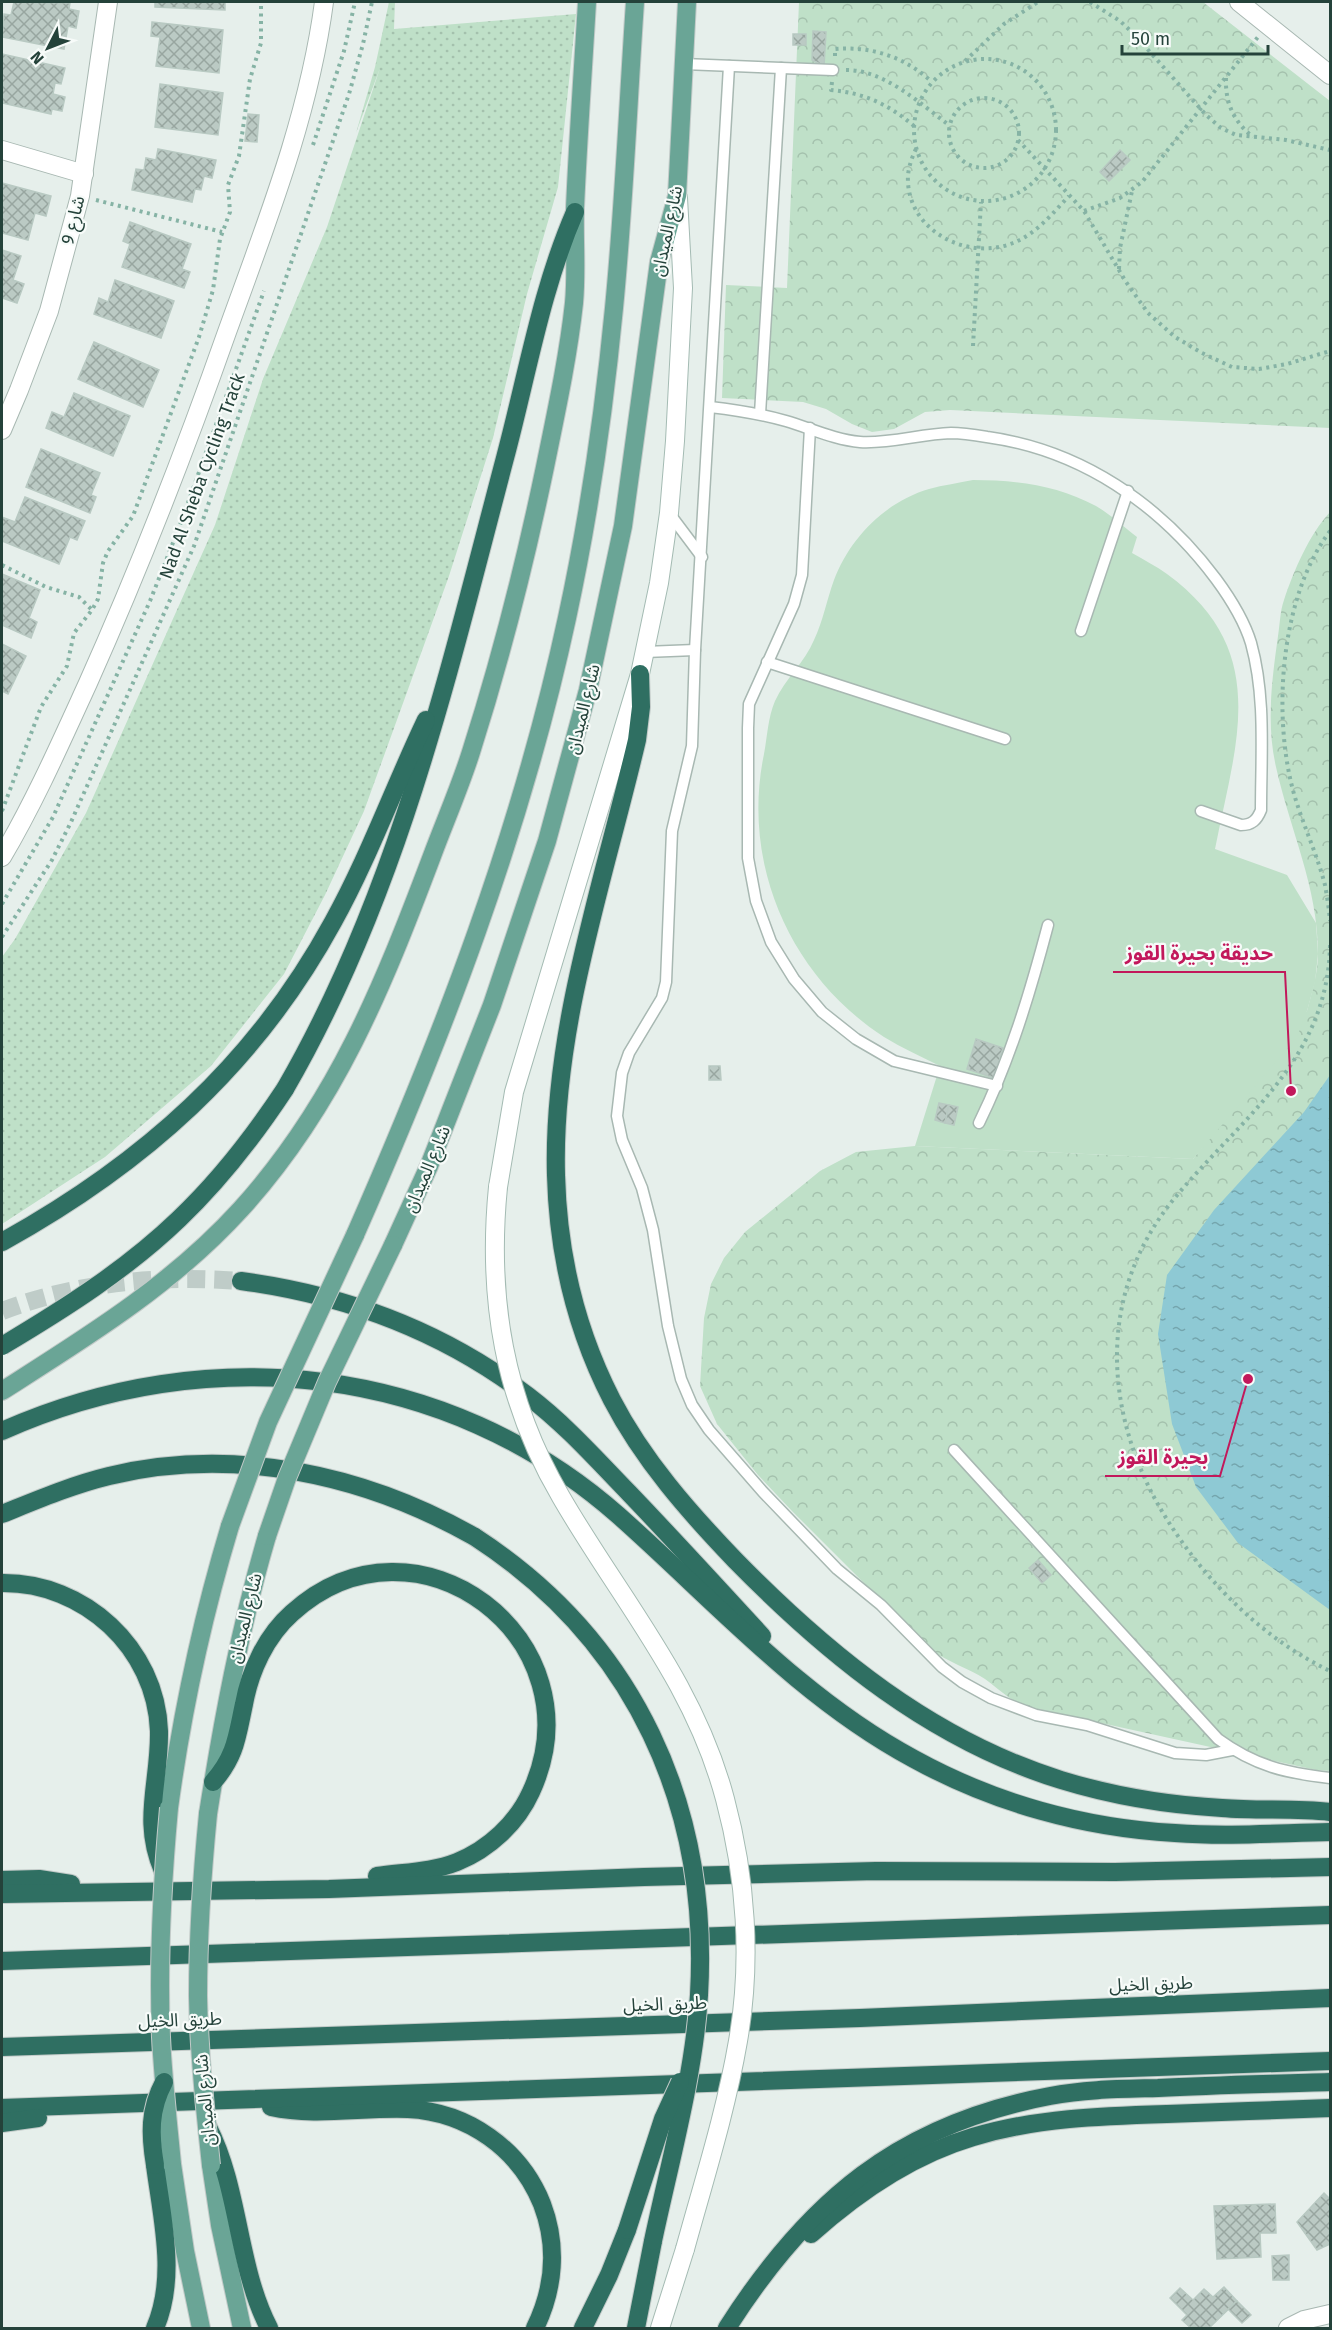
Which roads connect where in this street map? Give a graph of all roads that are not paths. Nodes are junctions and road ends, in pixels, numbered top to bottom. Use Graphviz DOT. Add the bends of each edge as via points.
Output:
graph roads {
  1 [pos="108,2"];
  2 [pos="324,2"];
  3 [pos="587,2"];
  4 [pos="634,2"];
  5 [pos="687,2"];
  6 [pos="1239,2"];
  7 [pos="684,64"];
  8 [pos="729,66"];
  9 [pos="781,68"];
  10 [pos="833,70"];
  11 [pos="1330,75"];
  12 [pos="2,150"];
  13 [pos="84,174"];
  14 [pos="677,196"];
  15 [pos="575,212"];
  16 [pos="710,407"];
  17 [pos="760,414"];
  18 [pos="810,428"];
  19 [pos="2,430"];
  20 [pos="1128,491"];
  21 [pos="669,513"];
  22 [pos="702,557"];
  23 [pos="1081,631"];
  24 [pos="695,650"];
  25 [pos="645,652"];
  26 [pos="767,662"];
  27 [pos="448,673"];
  28 [pos="640,674"];
  29 [pos="1005,739"];
  30 [pos="1201,811"];
  31 [pos="2,857"];
  32 [pos="1048,926"];
  33 [pos="997,1086"];
  34 [pos="979,1123"];
  35 [pos="2,1242"];
  36 [pos="241,1281"];
  37 [pos="2,1346"];
  38 [pos="2,1391"];
  39 [pos="2,1431"];
  40 [pos="954,1450"];
  41 [pos="2,1514"];
  42 [pos="2,1583"];
  43 [pos="809,1689"];
  44 [pos="1232,1750"];
  45 [pos="1330,1778"];
  46 [pos="213,1782"];
  47 [pos="161,1806"];
  48 [pos="1330,1812"];
  49 [pos="1330,1832"];
  50 [pos="1330,1867"];
  51 [pos="2,1880"];
  52 [pos="329,1888"];
  53 [pos="89,1891"];
  54 [pos="2,1894"];
  55 [pos="1330,1915"];
  56 [pos="2,1961"];
  57 [pos="1330,1998"];
  58 [pos="2,2047"];
  59 [pos="1330,2061"];
  60 [pos="691,2066"];
  61 [pos="164,2082"];
  62 [pos="1330,2082"];
  63 [pos="250,2100"];
  64 [pos="128,2104"];
  65 [pos="2,2108"];
  66 [pos="1330,2108"];
  67 [pos="2,2123"];
  68 [pos="217,2164"];
  69 [pos="164,2165"];
  70 [pos="762,2278"];
  71 [pos="1330,2314"];
  72 [pos="155,2328"];
  73 [pos="201,2328"];
  74 [pos="242,2328"];
  75 [pos="269,2328"];
  76 [pos="535,2328"];
  77 [pos="583,2328"];
  78 [pos="636,2328"];
  79 [pos="660,2328"];
  80 [pos="727,2328"];
  81 [pos="1288,2328"];
  1 -- 13 [label="main road, شارع 9"];
  2 -- 31 [label="main road" via="299,122 197,417 121,609 38,792"];
  3 -- 15 [label="main road"];
  4 -- 47 [label="main road, شارع الميدان, bridge" via="608,368 567,617 531,758 475,940 427,1068 268,1422 230,1526"];
  5 -- 7 [label="main road, شارع الميدان"];
  6 -- 11 [label="main road"];
  7 -- 8 [label="lane"];
  7 -- 14 [label="main road, شارع الميدان"];
  8 -- 9 [label="lane"];
  8 -- 16 [label="lane"];
  9 -- 10 [label="lane"];
  9 -- 17 [label="lane"];
  12 -- 13 [label="main road"];
  13 -- 19 [label="main road, شارع 9" via="49,310"];
  14 -- 21 [label="main road" via="683,288"];
  14 -- 46 [label="main road, شارع الميدان, bridge" via="659,262 623,526 569,766 531,893 458,1096 327,1382 267,1536 231,1673"];
  15 -- 27 [label="highway" via="546,295"];
  15 -- 38 [label="main road" via="576,267 568,346 517,590 470,756 378,994 317,1109 268,1178 210,1241 129,1309"];
  16 -- 17 [label="lane"];
  16 -- 22 [label="lane"];
  17 -- 18 [label="lane"];
  18 -- 20 [label="lane" via="859,442 952,433 1008,441 1074,462"];
  18 -- 26 [label="lane" via="802,576 794,604"];
  20 -- 23 [label="lane"];
  20 -- 30 [label="lane" via="1156,513 1207,567 1232,602 1250,640 1260,682 1261,810 1255,822 1248,825"];
  21 -- 22 [label="lane"];
  21 -- 25 [label="main road"];
  22 -- 24 [label="lane"];
  24 -- 25 [label="lane"];
  24 -- 44 [label="lane" via="692,746 672,831 666,982 662,998 621,1072 617,1116 644,1198 658,1253 673,1347 692,1405 721,1445 837,1569 962,1682 1036,1715 1087,1725 1175,1753 1206,1755"];
  25 -- 28 [label="main road"];
  26 -- 29 [label="lane"];
  26 -- 33 [label="lane" via="750,704 747,815 748,858 756,901 771,942 794,979 822,1012 856,1040 894,1061"];
  27 -- 35 [label="highway" via="342,906 312,959 266,1025 213,1086 154,1141 83,1194"];
  27 -- 37 [label="highway, bridge" via="412,797 370,913 322,1020 285,1089 240,1153 179,1219 110,1277"];
  28 -- 48 [label="highway" via="637,740 570,1021 556,1134 558,1214 571,1288 598,1370 631,1432 683,1503 793,1616 873,1684 945,1730 1024,1767 1102,1791 1182,1805"];
  28 -- 79 [label="main road, bridge" via="514,1092 498,1187 494,1261 501,1335 519,1405 536,1448 562,1499 680,1685 713,1759 734,1837 745,1918 741,2020 730,2080"];
  32 -- 33 [label="lane"];
  33 -- 34 [label="lane"];
  36 -- 43 [label="highway" via="311,1293 375,1311 448,1345 518,1389 595,1456"];
  39 -- 43 [label="highway" via="37,1416 145,1386 260,1376 300,1378 377,1391 452,1414 522,1448 588,1490"];
  40 -- 44 [label="lane" via="1204,1726"];
  41 -- 60 [label="highway, bridge" via="110,1476 173,1466 243,1465 312,1474 368,1488 422,1509 475,1537 534,1579 585,1630 627,1688 660,1753 682,1820 697,1901 700,1960"];
  42 -- 47 [label="highway" via="34,1585 71,1597 103,1618 135,1655 148,1679 158,1714"];
  43 -- 49 [label="highway" via="913,1759 990,1794 1048,1812 1103,1825 1178,1834"];
  44 -- 45 [label="lane" via="1283,1772"];
  46 -- 52 [label="highway" via="234,1749 249,1684 265,1647 290,1614 323,1590 362,1575 403,1572 463,1588 497,1611 534,1661 545,1701 546,1742 528,1799 505,1830 457,1862 366,1877"];
  46 -- 68 [label="main road, شارع الميدان, bridge" via="199,1932 198,1997 207,2124"];
  47 -- 61 [label="main road, شارع الميدان, bridge" via="164,1871 159,1976"];
  50 -- 52 [label="highway" via="797,1872"];
  51 -- 53 [label="highway" via="52,1880"];
  52 -- 53 [label="highway"];
  53 -- 54 [label="highway"];
  55 -- 56 [label="highway"];
  57 -- 58 [label="highway, طريق الخيل"];
  59 -- 63 [label="highway"];
  60 -- 77 [label="highway, bridge" via="663,2119 627,2230"];
  60 -- 78 [label="highway, bridge"];
  61 -- 69 [label="highway, bridge" via="154,2105 150,2130"];
  62 -- 70 [label="highway" via="1089,2091 977,2114 917,2140 861,2174 804,2226"];
  63 -- 64 [label="highway"];
  63 -- 76 [label="highway" via="297,2111 428,2111 466,2123 501,2145 538,2194 550,2234 552,2275"];
  64 -- 65 [label="highway"];
  64 -- 67 [label="highway" via="81,2115"];
  66 -- 70 [label="highway" via="1119,2115 1036,2122 972,2137 931,2153 855,2197"];
  68 -- 74 [label="main road, شارع الميدان" via="220,2225"];
  68 -- 75 [label="highway"];
  69 -- 72 [label="highway" via="167,2278"];
  69 -- 73 [label="main road"];
  70 -- 80 [label="highway"];
  71 -- 81 [label="main road"];
}
